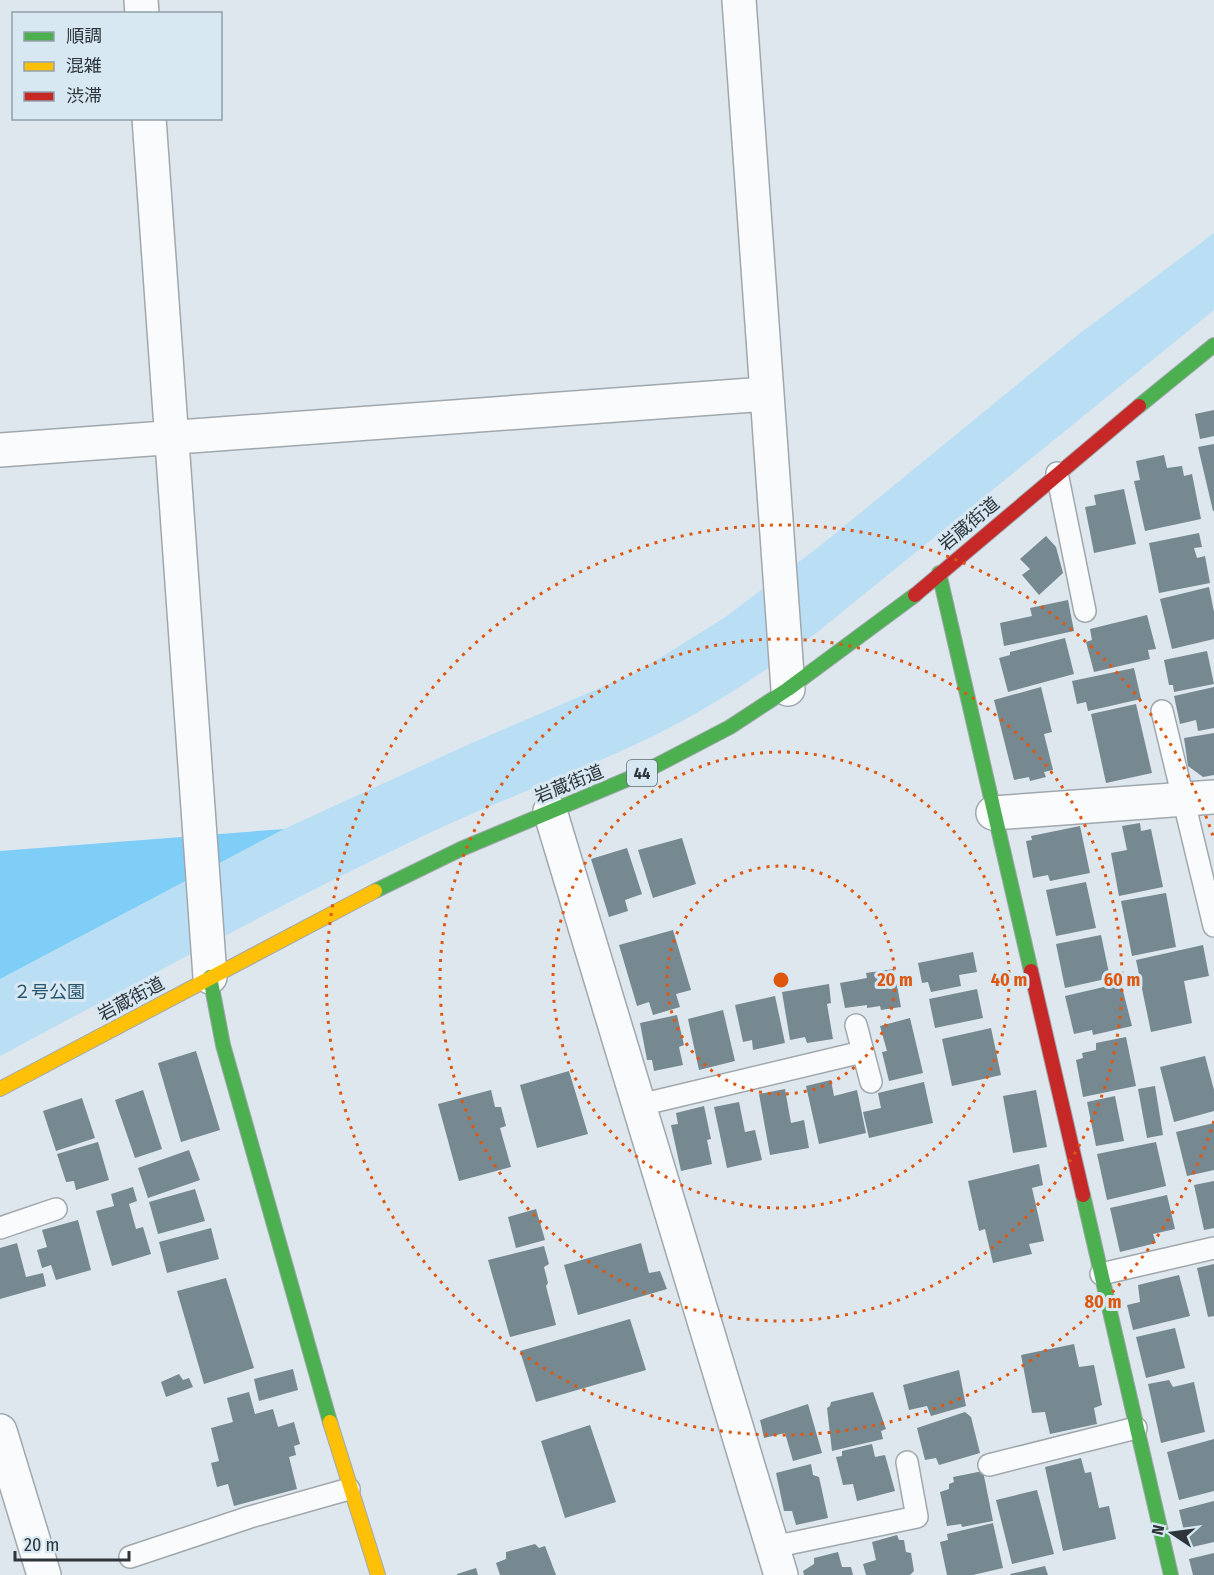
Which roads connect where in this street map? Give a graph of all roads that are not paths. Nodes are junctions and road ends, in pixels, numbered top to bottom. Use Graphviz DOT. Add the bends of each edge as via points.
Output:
graph roads {
  1 [pos="739,0"];
  2 [pos="149,120"];
  3 [pos="1214,345"];
  4 [pos="766,394"];
  5 [pos="172,438"];
  6 [pos="0,450"];
  7 [pos="1057,473"];
  8 [pos="939,573"];
  9 [pos="1085,611"];
  10 [pos="788,689"];
  11 [pos="1161,711"];
  12 [pos="1199,798"];
  13 [pos="550,811"];
  14 [pos="993,813"];
  15 [pos="1214,926"];
  16 [pos="210,978"];
  17 [pos="856,1025"];
  18 [pos="862,1052"];
  19 [pos="871,1082"];
  20 [pos="0,1089"];
  21 [pos="640,1105"];
  22 [pos="56,1209"];
  23 [pos="0,1228"];
  24 [pos="1214,1248"];
  25 [pos="1101,1274"];
  26 [pos="1136,1428"];
  27 [pos="0,1431"];
  28 [pos="907,1462"];
  29 [pos="989,1465"];
  30 [pos="349,1490"];
  31 [pos="130,1557"];
  32 [pos="777,1561"];
  33 [pos="44,1575"];
  34 [pos="378,1575"];
  35 [pos="1171,1575"];
  1 -- 4 [label="street"];
  2 -- 5 [label="street"];
  3 -- 7 [label="street, 岩蔵街道 / 44"];
  4 -- 5 [label="street"];
  4 -- 10 [label="street"];
  5 -- 6 [label="street"];
  5 -- 16 [label="street"];
  7 -- 8 [label="street, 岩蔵街道 / 44"];
  7 -- 9 [label="lane"];
  8 -- 10 [label="street, 岩蔵街道 / 44" via="899,608"];
  8 -- 14 [label="street"];
  10 -- 13 [label="street, 岩蔵街道 / 44" via="685,752"];
  11 -- 12 [label="lane"];
  12 -- 14 [label="street"];
  12 -- 15 [label="lane"];
  13 -- 16 [label="street, 岩蔵街道 / 44" via="366,895"];
  13 -- 21 [label="street"];
  14 -- 25 [label="street"];
  16 -- 20 [label="street, 岩蔵街道 / 44"];
  16 -- 30 [label="street" via="222,1045"];
  17 -- 18 [label="lane"];
  18 -- 19 [label="lane"];
  18 -- 21 [label="lane"];
  21 -- 32 [label="street"];
  22 -- 23 [label="lane"];
  24 -- 25 [label="lane"];
  25 -- 26 [label="street"];
  26 -- 29 [label="lane"];
  26 -- 35 [label="street"];
  27 -- 33 [label="street"];
  28 -- 32 [label="lane" via="917,1517"];
  30 -- 31 [label="lane" via="250,1517"];
  30 -- 34 [label="street"];
}
